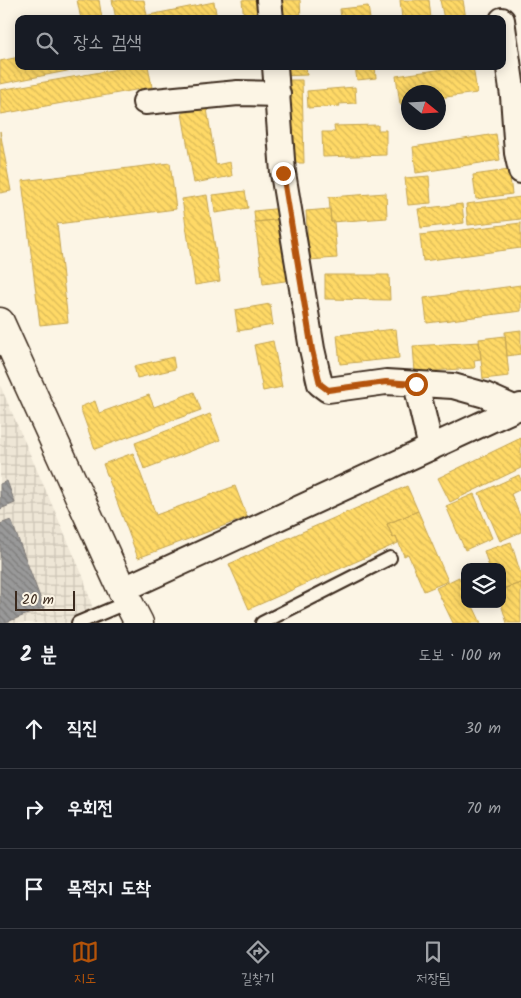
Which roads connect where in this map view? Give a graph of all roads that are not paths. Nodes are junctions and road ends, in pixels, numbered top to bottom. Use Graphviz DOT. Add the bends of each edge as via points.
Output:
graph roads {
  1 [pos="269,0"];
  2 [pos="499,0"];
  3 [pos="271,15"];
  4 [pos="501,15"];
  5 [pos="506,48"];
  6 [pos="276,70"];
  7 [pos="278,94"];
  8 [pos="146,102"];
  9 [pos="521,171"];
  10 [pos="0,322"];
  11 [pos="416,384"];
  12 [pos="517,407"];
  13 [pos="430,448"];
  14 [pos="390,558"];
  15 [pos="129,605"];
  16 [pos="78,623"];
  17 [pos="262,623"];
  1 -- 3 [label="street"];
  2 -- 4 [label="street"];
  5 -- 9 [label="street"];
  6 -- 7 [label="street"];
  7 -- 8 [label="street" via="238,93"];
  7 -- 11 [label="street" via="283,173 320,384 328,390 386,382"];
  10 -- 15 [label="main road"];
  11 -- 12 [label="street" via="453,386"];
  11 -- 13 [label="street"];
  12 -- 13 [label="street"];
  13 -- 15 [label="street"];
  14 -- 17 [label="lane"];
  15 -- 16 [label="lane"];
}
